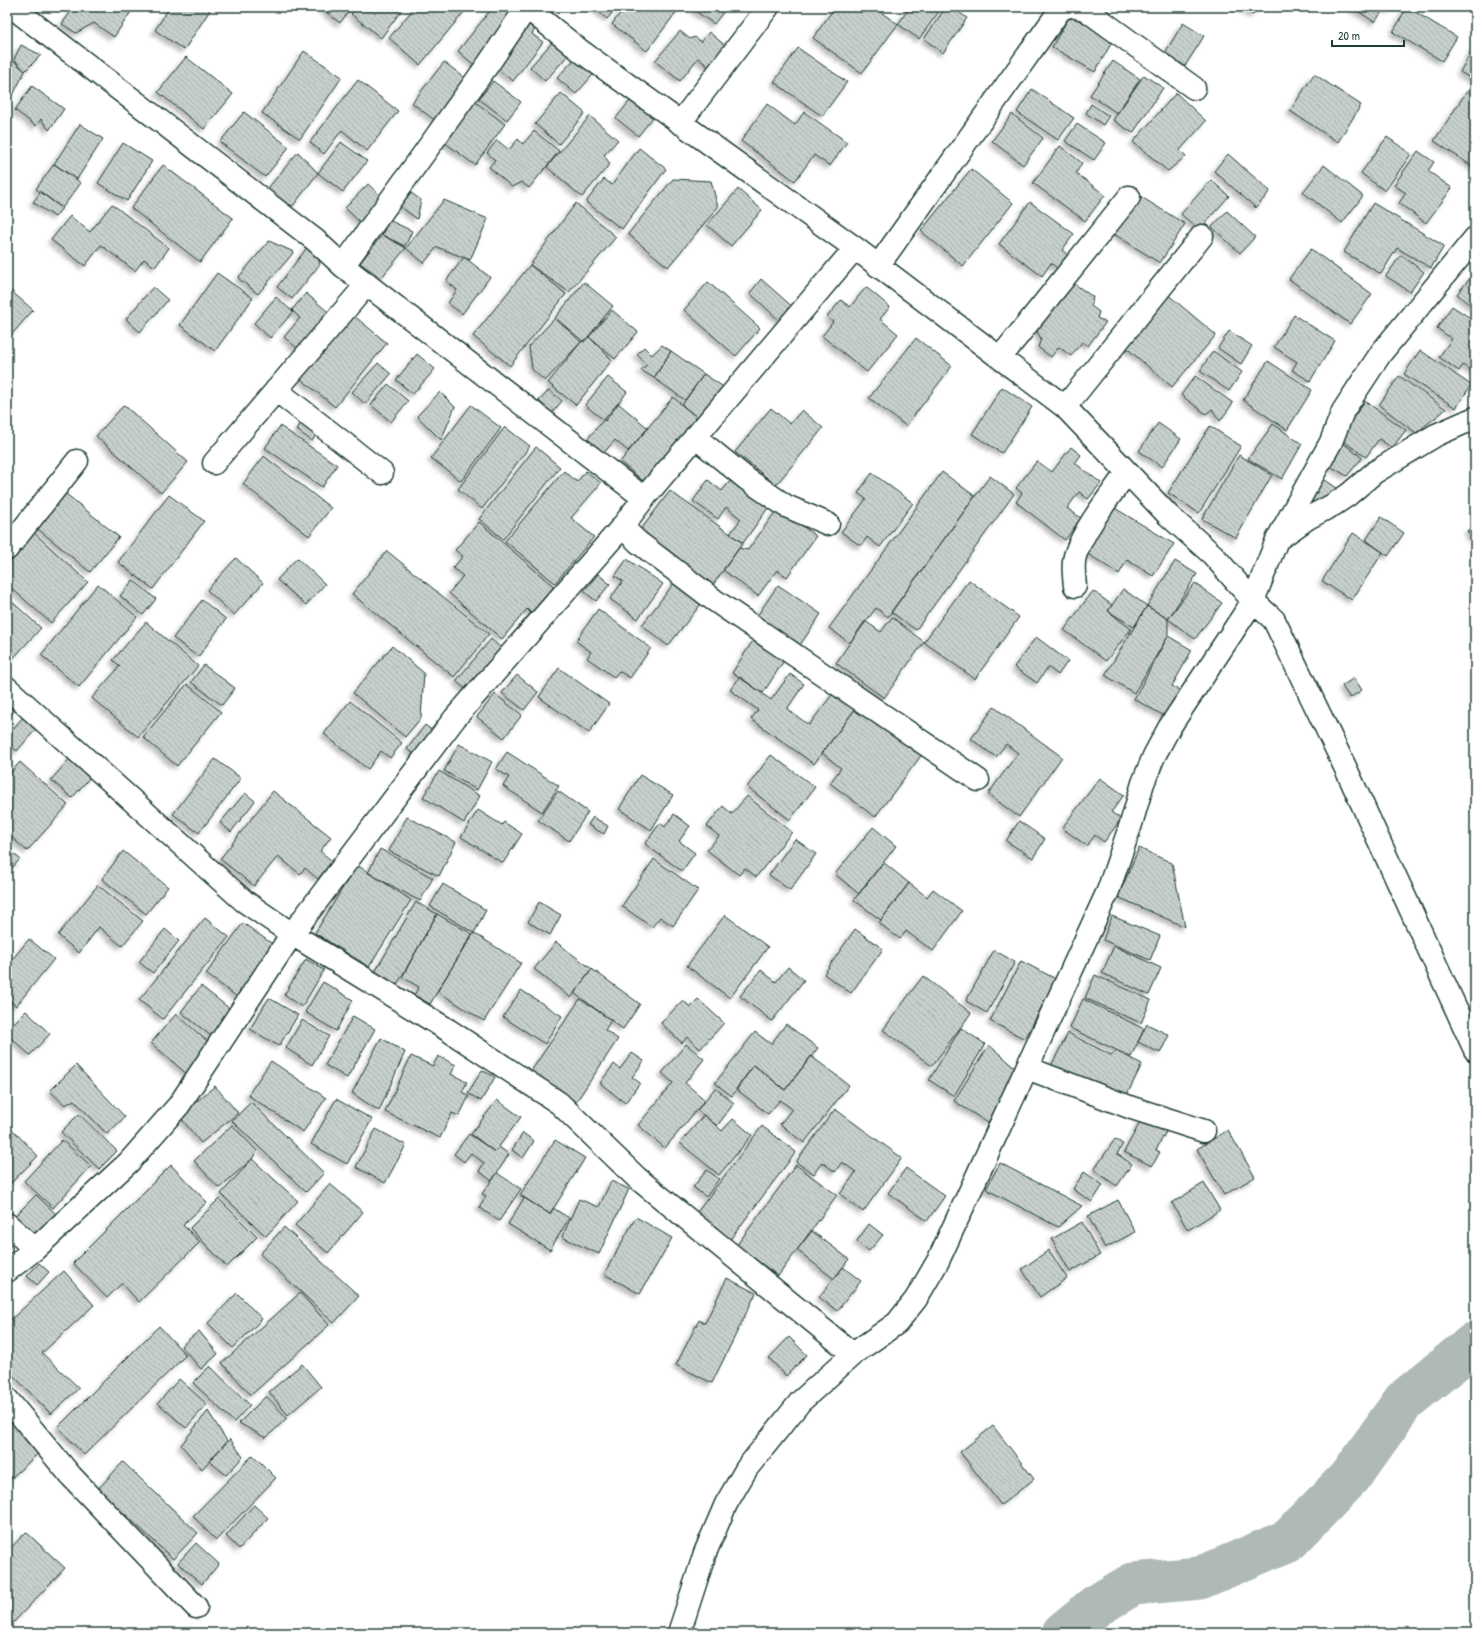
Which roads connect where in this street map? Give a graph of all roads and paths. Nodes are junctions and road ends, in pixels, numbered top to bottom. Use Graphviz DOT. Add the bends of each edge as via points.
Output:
graph roads {
  1 [pos="12,7"];
  2 [pos="527,7"];
  3 [pos="768,7"];
  4 [pos="1066,7"];
  5 [pos="1076,7"];
  6 [pos="1194,88"];
  7 [pos="680,123"];
  8 [pos="1130,197"];
  9 [pos="1202,236"];
  10 [pos="1475,238"];
  11 [pos="855,248"];
  12 [pos="344,266"];
  13 [pos="878,266"];
  14 [pos="367,284"];
  15 [pos="1000,358"];
  16 [pos="276,390"];
  17 [pos="1065,407"];
  18 [pos="1475,418"];
  19 [pos="695,437"];
  20 [pos="77,461"];
  21 [pos="214,463"];
  22 [pos="1127,472"];
  23 [pos="382,473"];
  24 [pos="644,498"];
  25 [pos="828,524"];
  26 [pos="622,527"];
  27 [pos="1277,540"];
  28 [pos="7,549"];
  29 [pos="1075,586"];
  30 [pos="1253,601"];
  31 [pos="7,688"];
  32 [pos="978,780"];
  33 [pos="292,934"];
  34 [pos="1475,1050"];
  35 [pos="1027,1068"];
  36 [pos="1204,1131"];
  37 [pos="7,1224"];
  38 [pos="35,1249"];
  39 [pos="7,1271"];
  40 [pos="853,1354"];
  41 [pos="7,1399"];
  42 [pos="196,1607"];
  43 [pos="679,1633"];
  1 -- 12 [label="street" via="315,240"];
  2 -- 7 [label="street" via="582,52"];
  2 -- 12 [label="street"];
  3 -- 7 [label="street"];
  4 -- 13 [label="street" via="1060,10"];
  5 -- 6 [label="street" via="1085,9"];
  7 -- 11 [label="street"];
  8 -- 15 [label="street"];
  9 -- 17 [label="street"];
  10 -- 27 [label="street" via="1377,360 1343,411 1330,442"];
  11 -- 13 [label="street"];
  11 -- 19 [label="street"];
  12 -- 14 [label="street"];
  13 -- 15 [label="street"];
  14 -- 16 [label="street"];
  14 -- 24 [label="street"];
  15 -- 17 [label="street"];
  16 -- 21 [label="street"];
  16 -- 23 [label="street"];
  17 -- 22 [label="street"];
  18 -- 27 [label="street" via="1436,434 1375,472 1343,498"];
  19 -- 24 [label="street"];
  19 -- 25 [label="street" via="748,480 786,506"];
  20 -- 28 [label="street"];
  22 -- 29 [label="street" via="1075,554"];
  22 -- 30 [label="street" via="1168,516 1213,555"];
  24 -- 26 [label="street"];
  26 -- 32 [label="street" via="714,600"];
  26 -- 33 [label="street" via="455,718"];
  27 -- 30 [label="street"];
  30 -- 34 [label="street" via="1274,620 1347,771"];
  30 -- 35 [label="street" via="1169,728 1154,756 1108,891"];
  31 -- 33 [label="street" via="244,901"];
  33 -- 38 [label="street" via="179,1105 129,1162"];
  33 -- 40 [label="street" via="448,1030 558,1103 636,1178"];
  35 -- 36 [label="street" via="1132,1108"];
  35 -- 40 [label="street" via="938,1261 916,1299 897,1323"];
  37 -- 38 [label="street"];
  38 -- 39 [label="street"];
  40 -- 43 [label="street" via="800,1402 747,1468 726,1504 705,1553"];
  41 -- 42 [label="street" via="71,1476"];
}
